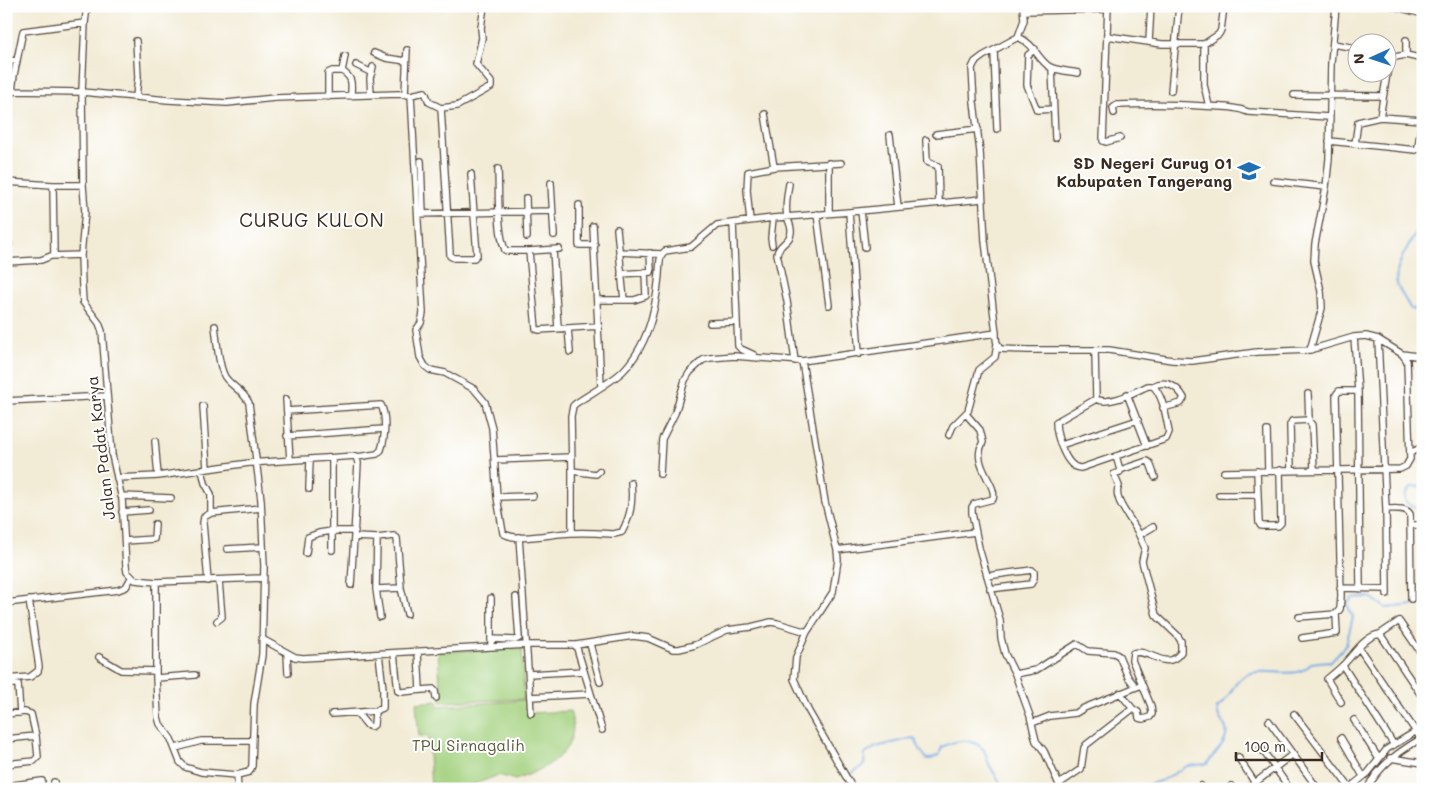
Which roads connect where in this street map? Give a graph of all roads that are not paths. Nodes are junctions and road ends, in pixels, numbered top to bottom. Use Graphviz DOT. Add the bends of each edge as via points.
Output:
graph roads {
  1 [pos="87,6"];
  2 [pos="484,6"];
  3 [pos="1151,6"];
  4 [pos="1179,6"];
  5 [pos="1224,6"];
  6 [pos="1335,6"];
  7 [pos="1393,6"];
  8 [pos="1108,8"];
  9 [pos="1024,9"];
  10 [pos="1423,14"];
  11 [pos="85,23"];
  12 [pos="1107,36"];
  13 [pos="1018,37"];
  14 [pos="1406,40"];
  15 [pos="136,41"];
  16 [pos="1149,41"];
  17 [pos="1175,44"];
  18 [pos="1204,44"];
  19 [pos="1334,44"];
  20 [pos="1346,46"];
  21 [pos="1034,49"];
  22 [pos="407,50"];
  23 [pos="994,51"];
  24 [pos="374,53"];
  25 [pos="1406,55"];
  26 [pos="345,56"];
  27 [pos="1396,56"];
  28 [pos="1423,59"];
  29 [pos="6,60"];
  30 [pos="17,61"];
  31 [pos="406,61"];
  32 [pos="356,65"];
  33 [pos="1052,68"];
  34 [pos="342,71"];
  35 [pos="1078,73"];
  36 [pos="1384,82"];
  37 [pos="1171,91"];
  38 [pos="82,92"];
  39 [pos="408,94"];
  40 [pos="1294,94"];
  41 [pos="370,95"];
  42 [pos="1331,95"];
  43 [pos="351,96"];
  44 [pos="1382,96"];
  45 [pos="136,97"];
  46 [pos="328,97"];
  47 [pos="1209,106"];
  48 [pos="441,108"];
  49 [pos="1053,109"];
  50 [pos="1423,112"];
  51 [pos="1114,113"];
  52 [pos="766,114"];
  53 [pos="1380,116"];
  54 [pos="1330,117"];
  55 [pos="1422,120"];
  56 [pos="978,129"];
  57 [pos="997,129"];
  58 [pos="936,134"];
  59 [pos="890,135"];
  60 [pos="1055,138"];
  61 [pos="1120,138"];
  62 [pos="926,140"];
  63 [pos="1329,141"];
  64 [pos="1355,144"];
  65 [pos="421,161"];
  66 [pos="829,163"];
  67 [pos="841,163"];
  68 [pos="774,167"];
  69 [pos="498,169"];
  70 [pos="471,174"];
  71 [pos="1273,181"];
  72 [pos="6,182"];
  73 [pos="552,183"];
  74 [pos="789,184"];
  75 [pos="53,185"];
  76 [pos="83,185"];
  77 [pos="1326,187"];
  78 [pos="526,198"];
  79 [pos="982,199"];
  80 [pos="939,203"];
  81 [pos="579,205"];
  82 [pos="898,207"];
  83 [pos="552,211"];
  84 [pos="861,211"];
  85 [pos="474,212"];
  86 [pos="499,212"];
  87 [pos="526,212"];
  88 [pos="849,212"];
  89 [pos="828,213"];
  90 [pos="420,214"];
  91 [pos="447,214"];
  92 [pos="817,214"];
  93 [pos="787,216"];
  94 [pos="774,218"];
  95 [pos="750,221"];
  96 [pos="733,223"];
  97 [pos="593,226"];
  98 [pos="617,229"];
  99 [pos="554,235"];
  100 [pos="528,237"];
  101 [pos="595,245"];
  102 [pos="772,245"];
  103 [pos="865,247"];
  104 [pos="529,251"];
  105 [pos="619,252"];
  106 [pos="650,253"];
  107 [pos="662,254"];
  108 [pos="80,255"];
  109 [pos="54,256"];
  110 [pos="6,262"];
  111 [pos="645,272"];
  112 [pos="621,274"];
  113 [pos="598,300"];
  114 [pos="624,300"];
  115 [pos="829,305"];
  116 [pos="737,322"];
  117 [pos="710,323"];
  118 [pos="215,326"];
  119 [pos="599,326"];
  120 [pos="558,328"];
  121 [pos="568,328"];
  122 [pos="996,333"];
  123 [pos="1354,337"];
  124 [pos="1378,339"];
  125 [pos="997,344"];
  126 [pos="1095,350"];
  127 [pos="1310,350"];
  128 [pos="570,352"];
  129 [pos="859,354"];
  130 [pos="1402,354"];
  131 [pos="758,357"];
  132 [pos="1423,359"];
  133 [pos="795,361"];
  134 [pos="802,361"];
  135 [pos="1407,361"];
  136 [pos="601,386"];
  137 [pos="1154,386"];
  138 [pos="1358,391"];
  139 [pos="1127,394"];
  140 [pos="1308,394"];
  141 [pos="107,396"];
  142 [pos="286,399"];
  143 [pos="1096,399"];
  144 [pos="6,401"];
  145 [pos="203,406"];
  146 [pos="1163,408"];
  147 [pos="287,411"];
  148 [pos="966,414"];
  149 [pos="1138,420"];
  150 [pos="1309,420"];
  151 [pos="384,429"];
  152 [pos="1267,431"];
  153 [pos="949,435"];
  154 [pos="287,436"];
  155 [pos="155,441"];
  156 [pos="1062,445"];
  157 [pos="1147,446"];
  158 [pos="1423,447"];
  159 [pos="1410,453"];
  160 [pos="1116,456"];
  161 [pos="357,457"];
  162 [pos="572,457"];
  163 [pos="332,458"];
  164 [pos="310,459"];
  165 [pos="290,460"];
  166 [pos="495,460"];
  167 [pos="257,463"];
  168 [pos="1383,468"];
  169 [pos="1337,469"];
  170 [pos="1358,469"];
  171 [pos="205,470"];
  172 [pos="1120,470"];
  173 [pos="1280,470"];
  174 [pos="1291,470"];
  175 [pos="1314,470"];
  176 [pos="572,471"];
  177 [pos="599,471"];
  178 [pos="1256,471"];
  179 [pos="1268,471"];
  180 [pos="1224,472"];
  181 [pos="660,474"];
  182 [pos="158,476"];
  183 [pos="1155,477"];
  184 [pos="117,478"];
  185 [pos="631,483"];
  186 [pos="309,489"];
  187 [pos="1219,495"];
  188 [pos="1258,495"];
  189 [pos="121,496"];
  190 [pos="533,496"];
  191 [pos="497,497"];
  192 [pos="171,498"];
  193 [pos="261,508"];
  194 [pos="1386,509"];
  195 [pos="149,510"];
  196 [pos="122,512"];
  197 [pos="211,513"];
  198 [pos="155,524"];
  199 [pos="1410,525"];
  200 [pos="1423,525"];
  201 [pos="1153,527"];
  202 [pos="332,531"];
  203 [pos="572,532"];
  204 [pos="975,532"];
  205 [pos="354,534"];
  206 [pos="1139,535"];
  207 [pos="520,537"];
  208 [pos="377,538"];
  209 [pos="125,540"];
  210 [pos="263,547"];
  211 [pos="227,549"];
  212 [pos="332,550"];
  213 [pos="838,550"];
  214 [pos="306,553"];
  215 [pos="987,576"];
  216 [pos="131,578"];
  217 [pos="263,578"];
  218 [pos="219,580"];
  219 [pos="208,581"];
  220 [pos="156,582"];
  221 [pos="351,585"];
  222 [pos="402,588"];
  223 [pos="1340,588"];
  224 [pos="376,589"];
  225 [pos="990,589"];
  226 [pos="1360,589"];
  227 [pos="516,597"];
  228 [pos="490,598"];
  229 [pos="1412,599"];
  230 [pos="29,600"];
  231 [pos="6,603"];
  232 [pos="407,614"];
  233 [pos="1336,614"];
  234 [pos="380,616"];
  235 [pos="1299,616"];
  236 [pos="217,621"];
  237 [pos="807,632"];
  238 [pos="1380,634"];
  239 [pos="1302,638"];
  240 [pos="262,639"];
  241 [pos="492,640"];
  242 [pos="590,644"];
  243 [pos="526,645"];
  244 [pos="576,645"];
  245 [pos="492,648"];
  246 [pos="1359,648"];
  247 [pos="418,652"];
  248 [pos="287,653"];
  249 [pos="394,653"];
  250 [pos="378,654"];
  251 [pos="1423,656"];
  252 [pos="99,657"];
  253 [pos="1342,666"];
  254 [pos="156,670"];
  255 [pos="584,671"];
  256 [pos="288,672"];
  257 [pos="529,674"];
  258 [pos="1015,674"];
  259 [pos="195,675"];
  260 [pos="156,678"];
  261 [pos="6,679"];
  262 [pos="600,682"];
  263 [pos="6,684"];
  264 [pos="1143,685"];
  265 [pos="1136,687"];
  266 [pos="420,690"];
  267 [pos="1120,693"];
  268 [pos="591,694"];
  269 [pos="530,697"];
  270 [pos="436,698"];
  271 [pos="1423,698"];
  272 [pos="1341,702"];
  273 [pos="1133,709"];
  274 [pos="375,711"];
  275 [pos="20,713"];
  276 [pos="357,713"];
  277 [pos="531,713"];
  278 [pos="6,714"];
  279 [pos="332,714"];
  280 [pos="1294,714"];
  281 [pos="1354,720"];
  282 [pos="1269,721"];
  283 [pos="1032,723"];
  284 [pos="1423,727"];
  285 [pos="602,730"];
  286 [pos="1415,731"];
  287 [pos="36,736"];
  288 [pos="1341,738"];
  289 [pos="6,739"];
  290 [pos="1422,739"];
  291 [pos="252,741"];
  292 [pos="1394,745"];
  293 [pos="176,748"];
  294 [pos="1261,748"];
  295 [pos="1293,754"];
  296 [pos="1238,757"];
  297 [pos="1390,758"];
  298 [pos="1379,759"];
  299 [pos="1423,763"];
  300 [pos="6,764"];
  301 [pos="1275,768"];
  302 [pos="237,775"];
  303 [pos="1363,776"];
  304 [pos="6,781"];
  305 [pos="42,781"];
  306 [pos="1255,783"];
  307 [pos="27,784"];
  308 [pos="1060,786"];
  309 [pos="7,787"];
  310 [pos="1349,788"];
  311 [pos="37,789"];
  312 [pos="238,789"];
  313 [pos="853,789"];
  314 [pos="1247,789"];
  315 [pos="1290,789"];
  316 [pos="1318,789"];
  317 [pos="1367,789"];
  1 -- 11 [label="street, Jalan Padat Karya"];
  2 -- 48 [label="street" via="476,64 491,82 491,87 456,106"];
  3 -- 16 [label="street"];
  4 -- 17 [label="street"];
  5 -- 18 [label="street" via="1219,34"];
  6 -- 19 [label="street"];
  7 -- 10 [label="street"];
  8 -- 9 [label="street"];
  8 -- 12 [label="street"];
  9 -- 13 [label="street" via="1023,27"];
  11 -- 30 [label="street" via="23,31"];
  11 -- 38 [label="street, Jalan Padat Karya"];
  12 -- 16 [label="street"];
  12 -- 61 [label="street" via="1103,142"];
  13 -- 21 [label="street"];
  13 -- 23 [label="street"];
  14 -- 25 [label="street"];
  15 -- 45 [label="street"];
  16 -- 17 [label="street"];
  17 -- 18 [label="street"];
  17 -- 37 [label="street"];
  18 -- 47 [label="street" via="1204,85"];
  19 -- 20 [label="street"];
  19 -- 42 [label="street"];
  21 -- 33 [label="street"];
  21 -- 49 [label="street" via="1028,55 1027,85 1037,110"];
  22 -- 31 [label="street"];
  23 -- 56 [label="street" via="973,64"];
  23 -- 57 [label="street"];
  24 -- 31 [label="street"];
  25 -- 27 [label="street"];
  25 -- 28 [label="street"];
  26 -- 34 [label="street"];
  29 -- 30 [label="street"];
  30 -- 38 [label="street" via="10,94"];
  31 -- 39 [label="street"];
  32 -- 41 [label="street" via="373,70"];
  33 -- 35 [label="street"];
  33 -- 49 [label="street"];
  34 -- 43 [label="street" via="351,80"];
  34 -- 46 [label="street" via="328,73"];
  36 -- 44 [label="street"];
  38 -- 45 [label="street"];
  38 -- 76 [label="street, Jalan Padat Karya"];
  39 -- 41 [label="street"];
  39 -- 48 [label="street" via="425,92 429,102"];
  39 -- 90 [label="street"];
  40 -- 42 [label="street"];
  41 -- 43 [label="street"];
  42 -- 44 [label="street"];
  42 -- 54 [label="street"];
  43 -- 46 [label="street"];
  44 -- 53 [label="street"];
  45 -- 46 [label="street" via="218,103"];
  47 -- 51 [label="street" via="1117,105"];
  47 -- 54 [label="street"];
  48 -- 91 [label="street"];
  49 -- 60 [label="street"];
  50 -- 55 [label="street"];
  52 -- 68 [label="street"];
  53 -- 55 [label="street"];
  53 -- 64 [label="street" via="1358,122"];
  54 -- 63 [label="street"];
  55 -- 64 [label="street" via="1416,150"];
  56 -- 58 [label="street"];
  56 -- 79 [label="street"];
  59 -- 82 [label="street"];
  62 -- 80 [label="street" via="927,162 938,166"];
  63 -- 64 [label="street"];
  63 -- 77 [label="street"];
  65 -- 90 [label="street"];
  66 -- 67 [label="street"];
  66 -- 68 [label="street"];
  66 -- 89 [label="street"];
  68 -- 95 [label="street" via="748,172"];
  69 -- 86 [label="street"];
  70 -- 85 [label="street"];
  71 -- 77 [label="street"];
  72 -- 75 [label="street"];
  73 -- 83 [label="street"];
  74 -- 93 [label="street"];
  75 -- 76 [label="street"];
  75 -- 109 [label="street"];
  76 -- 108 [label="street, Jalan Padat Karya" via="85,212"];
  77 -- 127 [label="street" via="1314,261 1322,308"];
  78 -- 87 [label="street"];
  79 -- 80 [label="street"];
  79 -- 122 [label="street"];
  80 -- 82 [label="street"];
  81 -- 101 [label="street" via="579,245"];
  82 -- 84 [label="street"];
  83 -- 87 [label="street"];
  83 -- 99 [label="street"];
  84 -- 88 [label="street"];
  84 -- 103 [label="street"];
  85 -- 86 [label="street"];
  85 -- 91 [label="street"];
  85 -- 91 [label="street" via="477,255 474,258 450,256"];
  86 -- 87 [label="street"];
  86 -- 104 [label="street" via="505,250"];
  87 -- 100 [label="street"];
  88 -- 89 [label="street"];
  88 -- 129 [label="street"];
  89 -- 92 [label="street"];
  90 -- 91 [label="street"];
  90 -- 166 [label="street" via="423,313 416,334 420,357 427,368 474,389 485,402"];
  92 -- 93 [label="street"];
  92 -- 115 [label="street"];
  93 -- 94 [label="street"];
  93 -- 133 [label="street" via="792,231 777,254"];
  94 -- 95 [label="street"];
  94 -- 102 [label="street"];
  95 -- 96 [label="street"];
  96 -- 107 [label="street" via="713,226 691,246"];
  96 -- 116 [label="street"];
  97 -- 101 [label="street"];
  98 -- 105 [label="street"];
  101 -- 113 [label="street"];
  104 -- 120 [label="street" via="536,328"];
  104 -- 120 [label="street" via="556,250"];
  105 -- 106 [label="street"];
  105 -- 112 [label="street"];
  106 -- 107 [label="street"];
  106 -- 111 [label="street" via="651,272"];
  107 -- 136 [label="street" via="649,330 622,372"];
  108 -- 109 [label="street"];
  108 -- 141 [label="street, Jalan Padat Karya" via="83,302 102,331"];
  109 -- 110 [label="street"];
  111 -- 112 [label="street"];
  111 -- 114 [label="street" via="646,296"];
  112 -- 114 [label="street"];
  113 -- 114 [label="street"];
  113 -- 119 [label="street"];
  116 -- 117 [label="street"];
  116 -- 131 [label="street" via="739,348"];
  118 -- 167 [label="street" via="224,376 248,403"];
  119 -- 121 [label="street"];
  119 -- 136 [label="street"];
  120 -- 121 [label="street"];
  121 -- 128 [label="street"];
  122 -- 125 [label="street"];
  122 -- 129 [label="street"];
  123 -- 124 [label="street"];
  123 -- 127 [label="street"];
  123 -- 138 [label="street"];
  124 -- 130 [label="street"];
  124 -- 168 [label="street"];
  125 -- 126 [label="street" via="1000,349 1007,350"];
  125 -- 148 [label="street" via="995,357 978,370"];
  126 -- 127 [label="street" via="1192,361 1256,352"];
  126 -- 143 [label="street"];
  129 -- 134 [label="street"];
  130 -- 132 [label="street"];
  130 -- 135 [label="street"];
  131 -- 133 [label="street"];
  131 -- 181 [label="street" via="710,358 690,372 662,439"];
  132 -- 135 [label="street"];
  133 -- 134 [label="street"];
  134 -- 213 [label="street" via="824,502"];
  135 -- 159 [label="street"];
  136 -- 162 [label="street" via="573,406"];
  137 -- 139 [label="street"];
  137 -- 146 [label="street"];
  137 -- 146 [label="street" via="1168,384 1180,391 1184,398 1181,403"];
  138 -- 169 [label="street" via="1336,395"];
  138 -- 170 [label="street"];
  139 -- 143 [label="street" via="1110,401"];
  139 -- 149 [label="street"];
  140 -- 150 [label="street"];
  141 -- 144 [label="street"];
  141 -- 184 [label="street, Jalan Padat Karya"];
  142 -- 147 [label="street"];
  143 -- 156 [label="street" via="1057,421"];
  145 -- 171 [label="street"];
  146 -- 157 [label="street" via="1169,436"];
  147 -- 151 [label="street" via="380,405"];
  147 -- 154 [label="street"];
  148 -- 153 [label="street" via="953,426"];
  148 -- 204 [label="street" via="980,430 983,442 980,459 994,493 993,499 972,507"];
  149 -- 156 [label="street"];
  149 -- 157 [label="street"];
  150 -- 174 [label="street" via="1290,425"];
  150 -- 175 [label="street"];
  151 -- 154 [label="street"];
  151 -- 161 [label="street" via="380,452"];
  152 -- 179 [label="street"];
  154 -- 165 [label="street"];
  155 -- 182 [label="street"];
  156 -- 160 [label="street" via="1071,465 1078,469"];
  157 -- 160 [label="street"];
  158 -- 159 [label="street"];
  159 -- 168 [label="street" via="1404,468"];
  160 -- 172 [label="street"];
  161 -- 163 [label="street"];
  161 -- 205 [label="street"];
  162 -- 166 [label="street"];
  162 -- 176 [label="street"];
  163 -- 164 [label="street"];
  163 -- 202 [label="street"];
  164 -- 165 [label="street"];
  164 -- 186 [label="street"];
  165 -- 167 [label="street"];
  166 -- 191 [label="street"];
  167 -- 171 [label="street"];
  167 -- 193 [label="street"];
  168 -- 170 [label="street"];
  168 -- 194 [label="street"];
  169 -- 170 [label="street"];
  169 -- 175 [label="street"];
  169 -- 223 [label="street"];
  170 -- 226 [label="street"];
  171 -- 182 [label="street"];
  171 -- 197 [label="street" via="205,483 211,494"];
  172 -- 183 [label="street" via="1147,461"];
  172 -- 206 [label="street" via="1114,474 1119,501"];
  173 -- 174 [label="street"];
  173 -- 179 [label="street"];
  173 -- 188 [label="street" via="1279,526 1260,525"];
  174 -- 175 [label="street"];
  176 -- 177 [label="street" via="596,474"];
  176 -- 203 [label="street"];
  178 -- 179 [label="street"];
  178 -- 180 [label="street"];
  178 -- 188 [label="street"];
  182 -- 184 [label="street"];
  184 -- 189 [label="street, Jalan Padat Karya"];
  185 -- 203 [label="street" via="632,507 622,532"];
  187 -- 188 [label="street"];
  189 -- 192 [label="street"];
  189 -- 196 [label="street, Jalan Padat Karya"];
  190 -- 191 [label="street"];
  191 -- 207 [label="street" via="503,533 509,537"];
  193 -- 197 [label="street"];
  193 -- 210 [label="street"];
  194 -- 199 [label="street" via="1408,511"];
  194 -- 226 [label="street" via="1387,592"];
  195 -- 196 [label="street"];
  196 -- 209 [label="street, Jalan Padat Karya"];
  197 -- 219 [label="street" via="202,521"];
  198 -- 209 [label="street" via="154,539"];
  199 -- 200 [label="street"];
  199 -- 229 [label="street"];
  201 -- 206 [label="street"];
  202 -- 205 [label="street"];
  202 -- 212 [label="street"];
  202 -- 214 [label="street" via="308,537"];
  203 -- 207 [label="street"];
  204 -- 213 [label="street"];
  204 -- 215 [label="street"];
  205 -- 208 [label="street"];
  205 -- 221 [label="street"];
  206 -- 264 [label="street" via="1145,548 1142,561 1156,615 1177,635 1181,647 1179,656 1171,661 1133,653 1132,660"];
  207 -- 243 [label="street"];
  208 -- 222 [label="street" via="397,538"];
  208 -- 224 [label="street"];
  209 -- 216 [label="street, Jalan Padat Karya" via="126,566"];
  210 -- 211 [label="street"];
  210 -- 217 [label="street"];
  213 -- 237 [label="street" via="833,592"];
  215 -- 225 [label="street"];
  215 -- 225 [label="street" via="1034,572 1031,584"];
  216 -- 220 [label="street"];
  216 -- 230 [label="street" via="126,587 118,590"];
  217 -- 218 [label="street"];
  217 -- 240 [label="street"];
  218 -- 219 [label="street"];
  218 -- 236 [label="street" via="222,617"];
  219 -- 220 [label="street"];
  220 -- 254 [label="street"];
  222 -- 224 [label="street"];
  222 -- 232 [label="street"];
  223 -- 226 [label="street"];
  223 -- 233 [label="street" via="1340,609"];
  224 -- 234 [label="street"];
  225 -- 258 [label="street" via="1000,620 1005,654"];
  227 -- 241 [label="street" via="519,638"];
  228 -- 241 [label="street"];
  230 -- 231 [label="street"];
  230 -- 261 [label="street" via="38,671 30,677"];
  233 -- 235 [label="street"];
  233 -- 239 [label="street" via="1338,628 1335,635"];
  237 -- 242 [label="street" via="771,622 727,630 679,649 633,636"];
  237 -- 313 [label="street" via="796,657 795,683"];
  238 -- 246 [label="street"];
  238 -- 251 [label="street" via="1398,621"];
  238 -- 271 [label="street"];
  240 -- 248 [label="street"];
  240 -- 291 [label="street"];
  241 -- 245 [label="street"];
  242 -- 244 [label="street"];
  242 -- 262 [label="street"];
  243 -- 244 [label="street"];
  243 -- 245 [label="street"];
  243 -- 257 [label="street"];
  244 -- 255 [label="street"];
  245 -- 247 [label="street"];
  246 -- 253 [label="street"];
  246 -- 286 [label="street"];
  247 -- 249 [label="street"];
  247 -- 266 [label="street"];
  248 -- 250 [label="street" via="303,658"];
  248 -- 256 [label="street"];
  249 -- 250 [label="street"];
  249 -- 266 [label="street" via="398,691"];
  250 -- 274 [label="street" via="384,703 383,708"];
  252 -- 254 [label="street" via="121,670"];
  253 -- 272 [label="street" via="1326,679"];
  253 -- 292 [label="street"];
  254 -- 260 [label="street"];
  255 -- 257 [label="street"];
  255 -- 268 [label="street"];
  257 -- 269 [label="street"];
  258 -- 265 [label="street" via="1036,670 1077,644 1088,651 1119,656"];
  258 -- 283 [label="street"];
  259 -- 260 [label="street"];
  260 -- 293 [label="street" via="158,717"];
  263 -- 275 [label="street" via="18,684"];
  264 -- 265 [label="street"];
  264 -- 273 [label="street" via="1152,714 1139,718"];
  265 -- 267 [label="street"];
  266 -- 270 [label="street" via="434,690"];
  267 -- 273 [label="street"];
  267 -- 283 [label="street" via="1076,713 1050,716"];
  268 -- 269 [label="street"];
  268 -- 285 [label="street"];
  269 -- 277 [label="street"];
  273 -- 308 [label="street" via="1086,745 1082,769"];
  274 -- 276 [label="street"];
  274 -- 276 [label="street" via="371,727"];
  275 -- 278 [label="street"];
  275 -- 287 [label="street" via="31,714"];
  276 -- 279 [label="street"];
  280 -- 310 [label="street"];
  281 -- 298 [label="street"];
  282 -- 295 [label="street"];
  283 -- 308 [label="street" via="1036,741"];
  284 -- 286 [label="street"];
  286 -- 290 [label="street"];
  286 -- 292 [label="street"];
  287 -- 289 [label="street"];
  287 -- 300 [label="street" via="37,760"];
  288 -- 303 [label="street"];
  290 -- 297 [label="street"];
  291 -- 293 [label="street" via="200,741"];
  291 -- 302 [label="street" via="251,770 245,775"];
  292 -- 298 [label="street"];
  293 -- 302 [label="street" via="184,767"];
  294 -- 301 [label="street"];
  295 -- 301 [label="street"];
  295 -- 316 [label="street"];
  296 -- 306 [label="street"];
  297 -- 299 [label="street"];
  297 -- 317 [label="street"];
  298 -- 303 [label="street"];
  301 -- 306 [label="street"];
  301 -- 315 [label="street"];
  302 -- 312 [label="street"];
  303 -- 310 [label="street"];
  304 -- 309 [label="street"];
  305 -- 307 [label="street"];
  306 -- 314 [label="street"];
  307 -- 309 [label="street"];
  307 -- 311 [label="street"];
}
